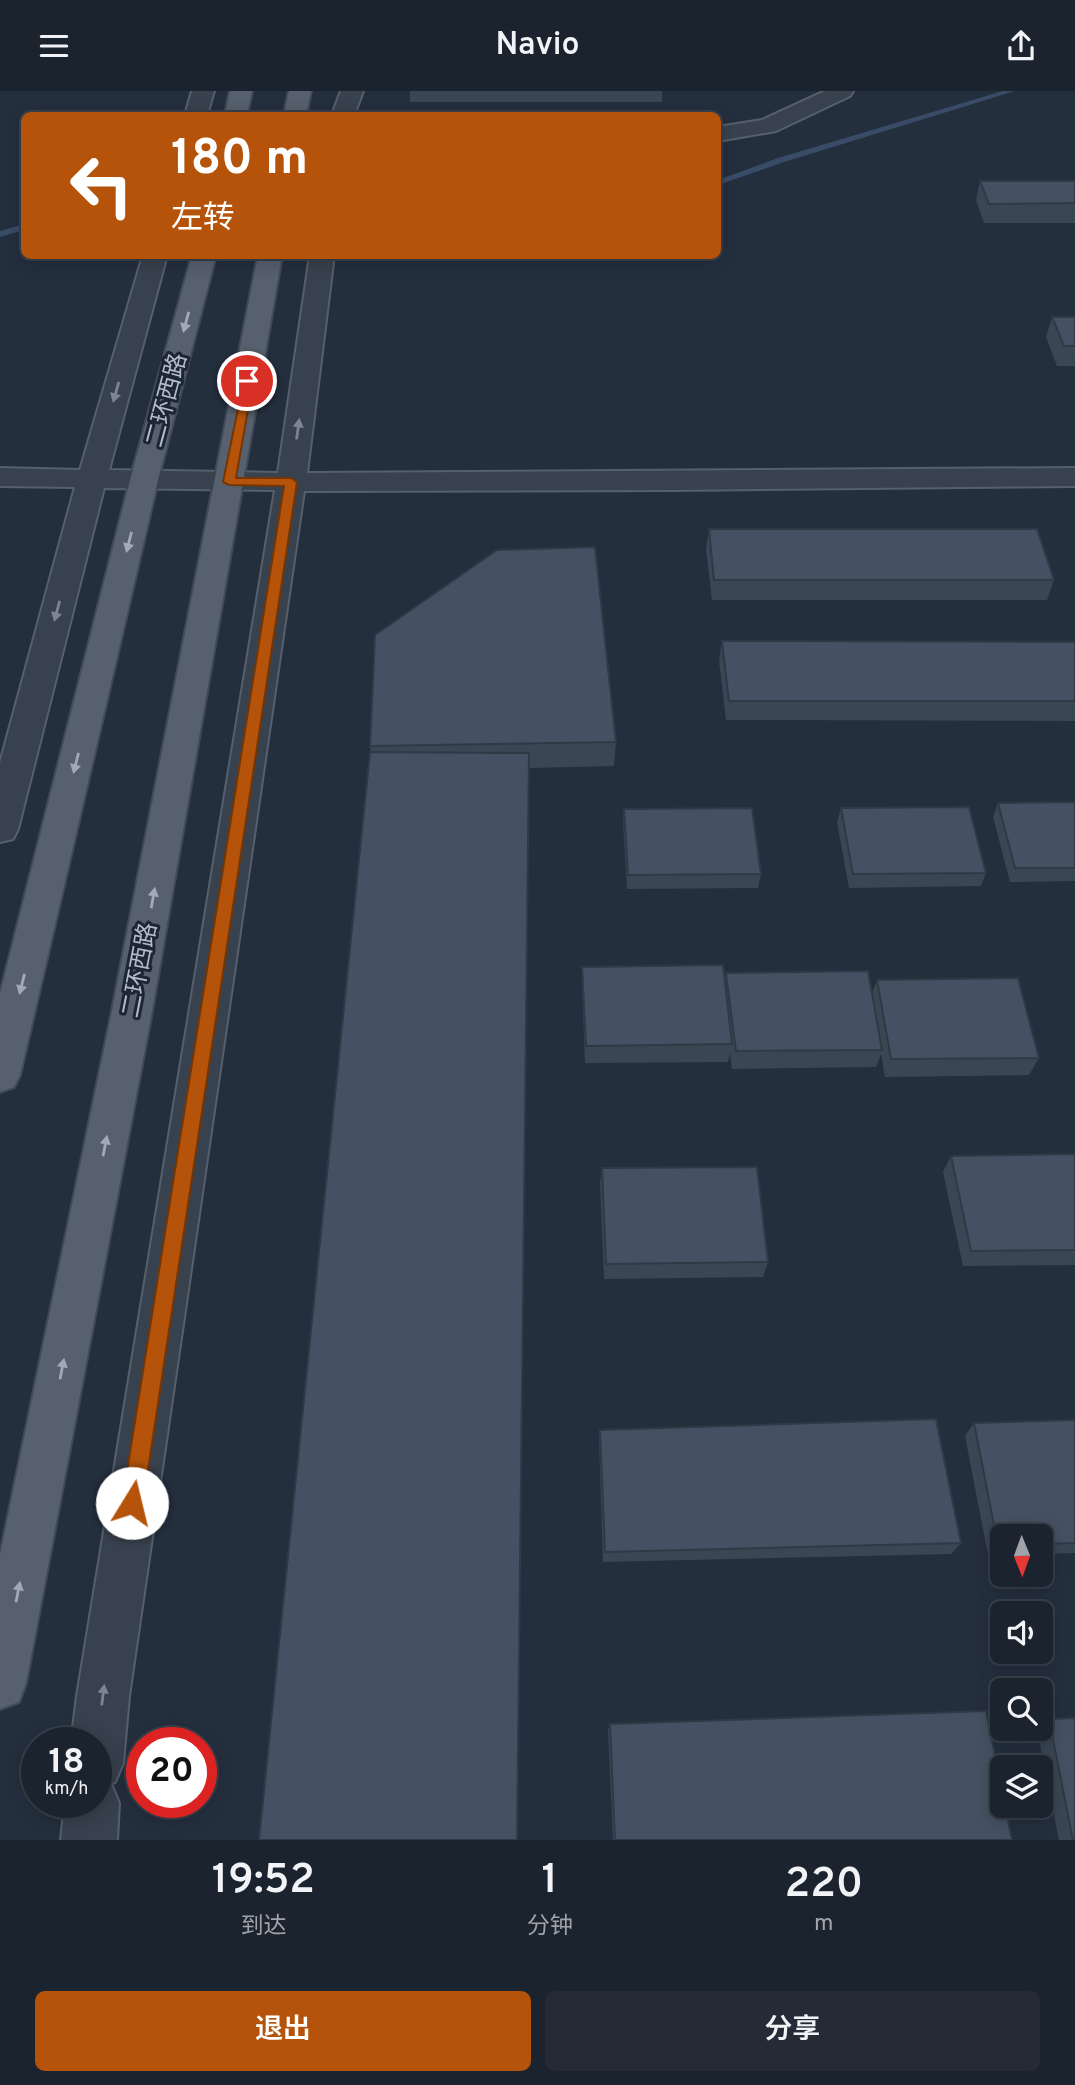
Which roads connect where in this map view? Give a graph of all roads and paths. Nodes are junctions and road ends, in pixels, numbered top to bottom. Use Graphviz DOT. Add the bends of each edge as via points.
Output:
graph roads {
  1 [pos="203,91"];
  2 [pos="241,91"];
  3 [pos="300,91"];
  4 [pos="352,91"];
  5 [pos="842,91"];
  6 [pos="197,112"];
  7 [pos="237,112"];
  8 [pos="296,112"];
  9 [pos="344,112"];
  10 [pos="721,134"];
  11 [pos="154,259"];
  12 [pos="203,259"];
  13 [pos="269,259"];
  14 [pos="321,259"];
  15 [pos="0,477"];
  16 [pos="1075,477"];
  17 [pos="92,479"];
  18 [pos="144,480"];
  19 [pos="229,482"];
  20 [pos="291,482"];
  21 [pos="0,829"];
  22 [pos="0,1075"];
  23 [pos="0,1683"];
  24 [pos="100,1727"];
  25 [pos="91,1818"];
  26 [pos="89,1840"];
  1 -- 6 [label="street"];
  2 -- 7 [label="main road"];
  3 -- 8 [label="main road"];
  4 -- 9 [label="street"];
  5 -- 10 [label="street" via="768,126"];
  11 -- 17 [label="street, one-way"];
  12 -- 18 [label="main road, 二环西路, one-way"];
  13 -- 19 [label="main road, 二环西路"];
  20 -- 14 [label="street, one-way"];
  15 -- 17 [label="street"];
  16 -- 20 [label="street"];
  17 -- 18 [label="street"];
  17 -- 21 [label="street, one-way"];
  18 -- 19 [label="street"];
  18 -- 22 [label="main road, 二环西路, one-way"];
  19 -- 20 [label="street"];
  23 -- 19 [label="main road, 二环西路, one-way"];
  24 -- 20 [label="street, one-way"];
  25 -- 26 [label="street"];
}
